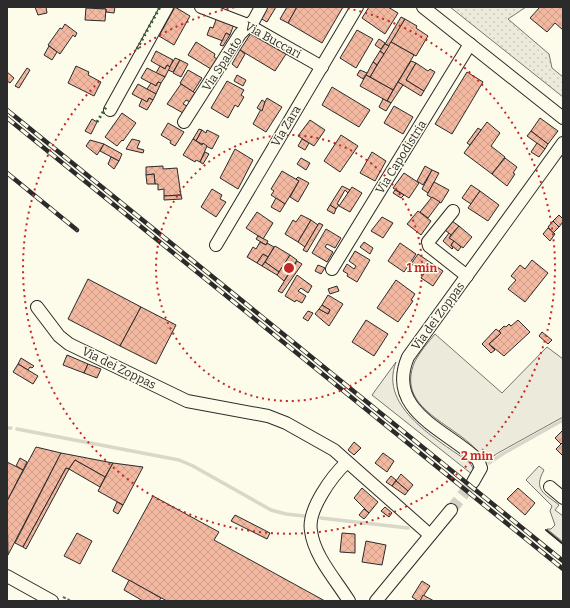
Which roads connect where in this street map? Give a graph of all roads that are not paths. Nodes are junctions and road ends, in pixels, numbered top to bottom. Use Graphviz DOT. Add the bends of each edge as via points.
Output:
graph roads {
  1 [pos="167,7"];
  2 [pos="201,7"];
  3 [pos="261,7"];
  4 [pos="358,7"];
  5 [pos="422,7"];
  6 [pos="248,25"];
  7 [pos="470,44"];
  8 [pos="322,67"];
  9 [pos="110,110"];
  10 [pos="563,118"];
  11 [pos="184,122"];
  12 [pos="563,143"];
  13 [pos="453,212"];
  14 [pos="216,246"];
  15 [pos="332,269"];
  16 [pos="467,276"];
  17 [pos="37,306"];
  18 [pos="347,462"];
  19 [pos="473,482"];
  20 [pos="550,487"];
  21 [pos="563,498"];
  22 [pos="452,510"];
  23 [pos="430,535"];
  24 [pos="7,576"];
  25 [pos="52,601"];
  26 [pos="349,601"];
  27 [pos="376,601"];
  1 -- 9 [label="street"];
  2 -- 6 [label="street, Via Buccari"];
  3 -- 6 [label="street, Via Spalato"];
  4 -- 8 [label="street, Via Zara"];
  5 -- 7 [label="street"];
  6 -- 8 [label="street, Via Buccari"];
  6 -- 11 [label="street, Via Spalato"];
  7 -- 10 [label="street"];
  7 -- 15 [label="street, Via Capodistria"];
  8 -- 14 [label="street, Via Zara"];
  12 -- 16 [label="street, Via dei Zoppas"];
  13 -- 16 [label="street" via="428,242 429,246"];
  16 -- 19 [label="street, Via dei Zoppas" via="408,358 401,377 411,407 478,460 481,468"];
  17 -- 18 [label="street, Via dei Zoppas" via="59,336 69,344 186,401 268,416 286,423 324,444"];
  18 -- 23 [label="street, Via dei Zoppas"];
  18 -- 26 [label="street" via="322,493 310,530 319,555"];
  20 -- 21 [label="street"];
  22 -- 23 [label="street"];
  23 -- 27 [label="street"];
  24 -- 25 [label="street"];
}
